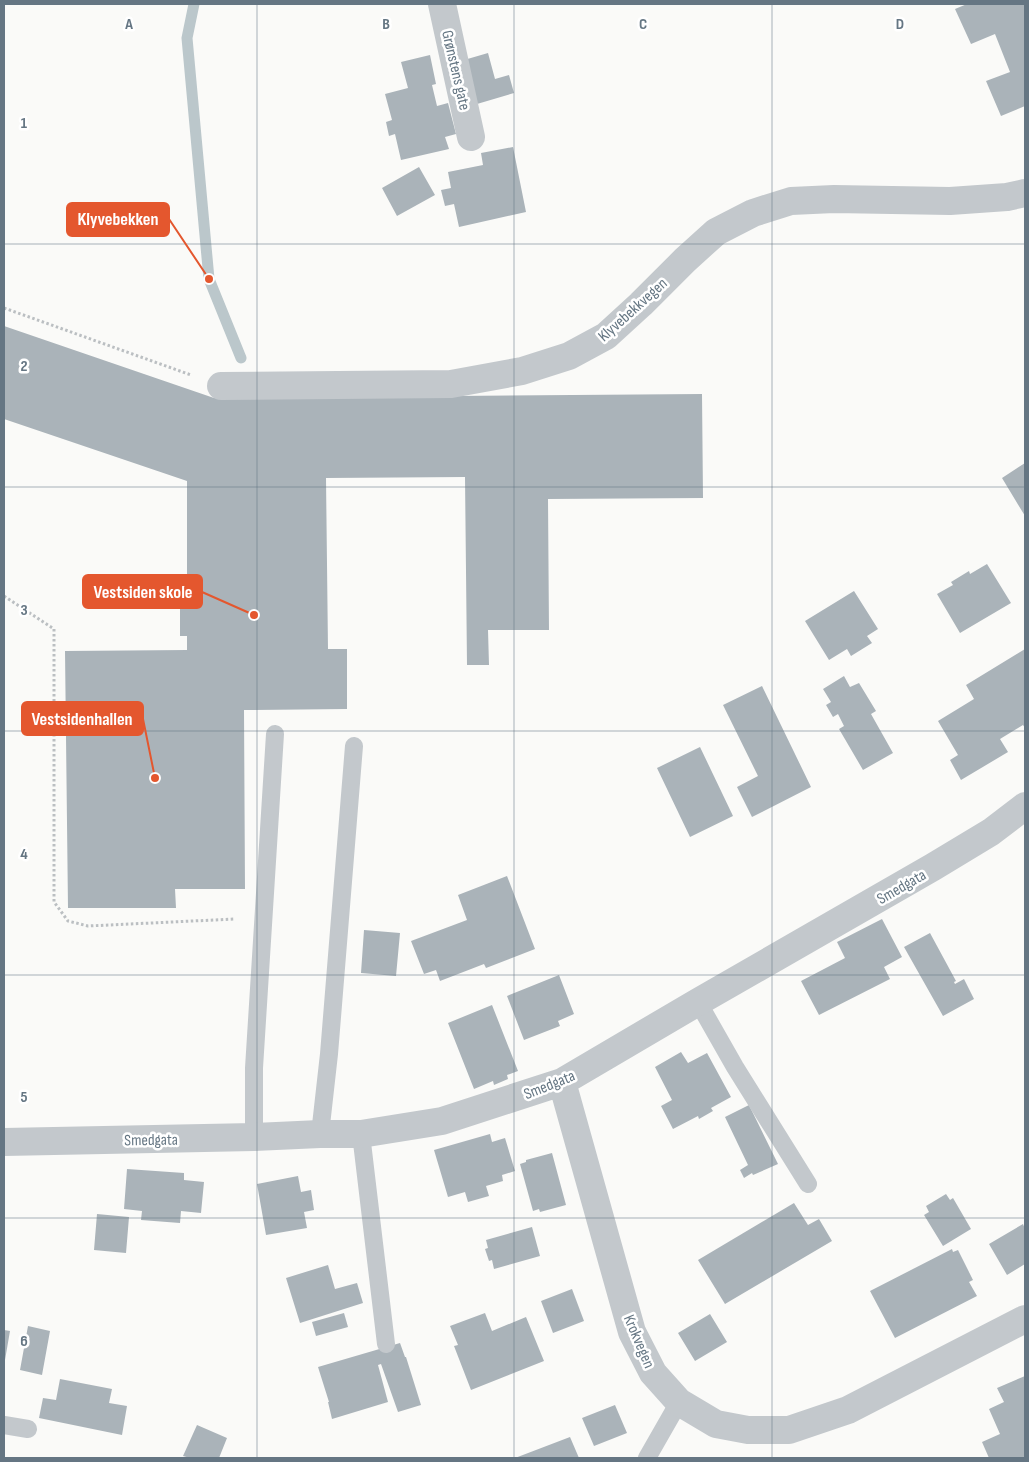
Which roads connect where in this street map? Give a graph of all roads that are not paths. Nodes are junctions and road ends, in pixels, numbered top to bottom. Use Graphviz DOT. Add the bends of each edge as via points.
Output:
graph roads {
  1 [pos="442,4"];
  2 [pos="471,137"];
  3 [pos="1025,193"];
  4 [pos="221,386"];
  5 [pos="276,734"];
  6 [pos="354,746"];
  7 [pos="1025,806"];
  8 [pos="698,1002"];
  9 [pos="562,1082"];
  10 [pos="320,1134"];
  11 [pos="361,1134"];
  12 [pos="254,1137"];
  13 [pos="4,1142"];
  14 [pos="808,1184"];
  15 [pos="1025,1319"];
  16 [pos="386,1344"];
  17 [pos="679,1402"];
  18 [pos="4,1425"];
  19 [pos="28,1429"];
  20 [pos="647,1458"];
  1 -- 2 [label="street, Grønstens gate"];
  3 -- 4 [label="street, Klyvebekkvegen" via="950,201 791,201 753,214 716,232 606,336 569,356 522,371 450,384"];
  5 -- 12 [label="lane" via="254,1068"];
  6 -- 10 [label="lane"];
  7 -- 8 [label="street, Smedgata" via="933,867"];
  8 -- 9 [label="street, Smedgata"];
  8 -- 14 [label="lane"];
  9 -- 11 [label="street, Smedgata" via="442,1121"];
  9 -- 17 [label="street, Krokvegen" via="632,1332 653,1373"];
  10 -- 11 [label="street, Smedgata"];
  10 -- 12 [label="street, Smedgata"];
  11 -- 16 [label="lane"];
  12 -- 13 [label="street, Smedgata"];
  15 -- 17 [label="street, Krokvegen" via="848,1410 789,1430 748,1430 716,1424"];
  17 -- 20 [label="lane"];
  18 -- 19 [label="lane"];
}
